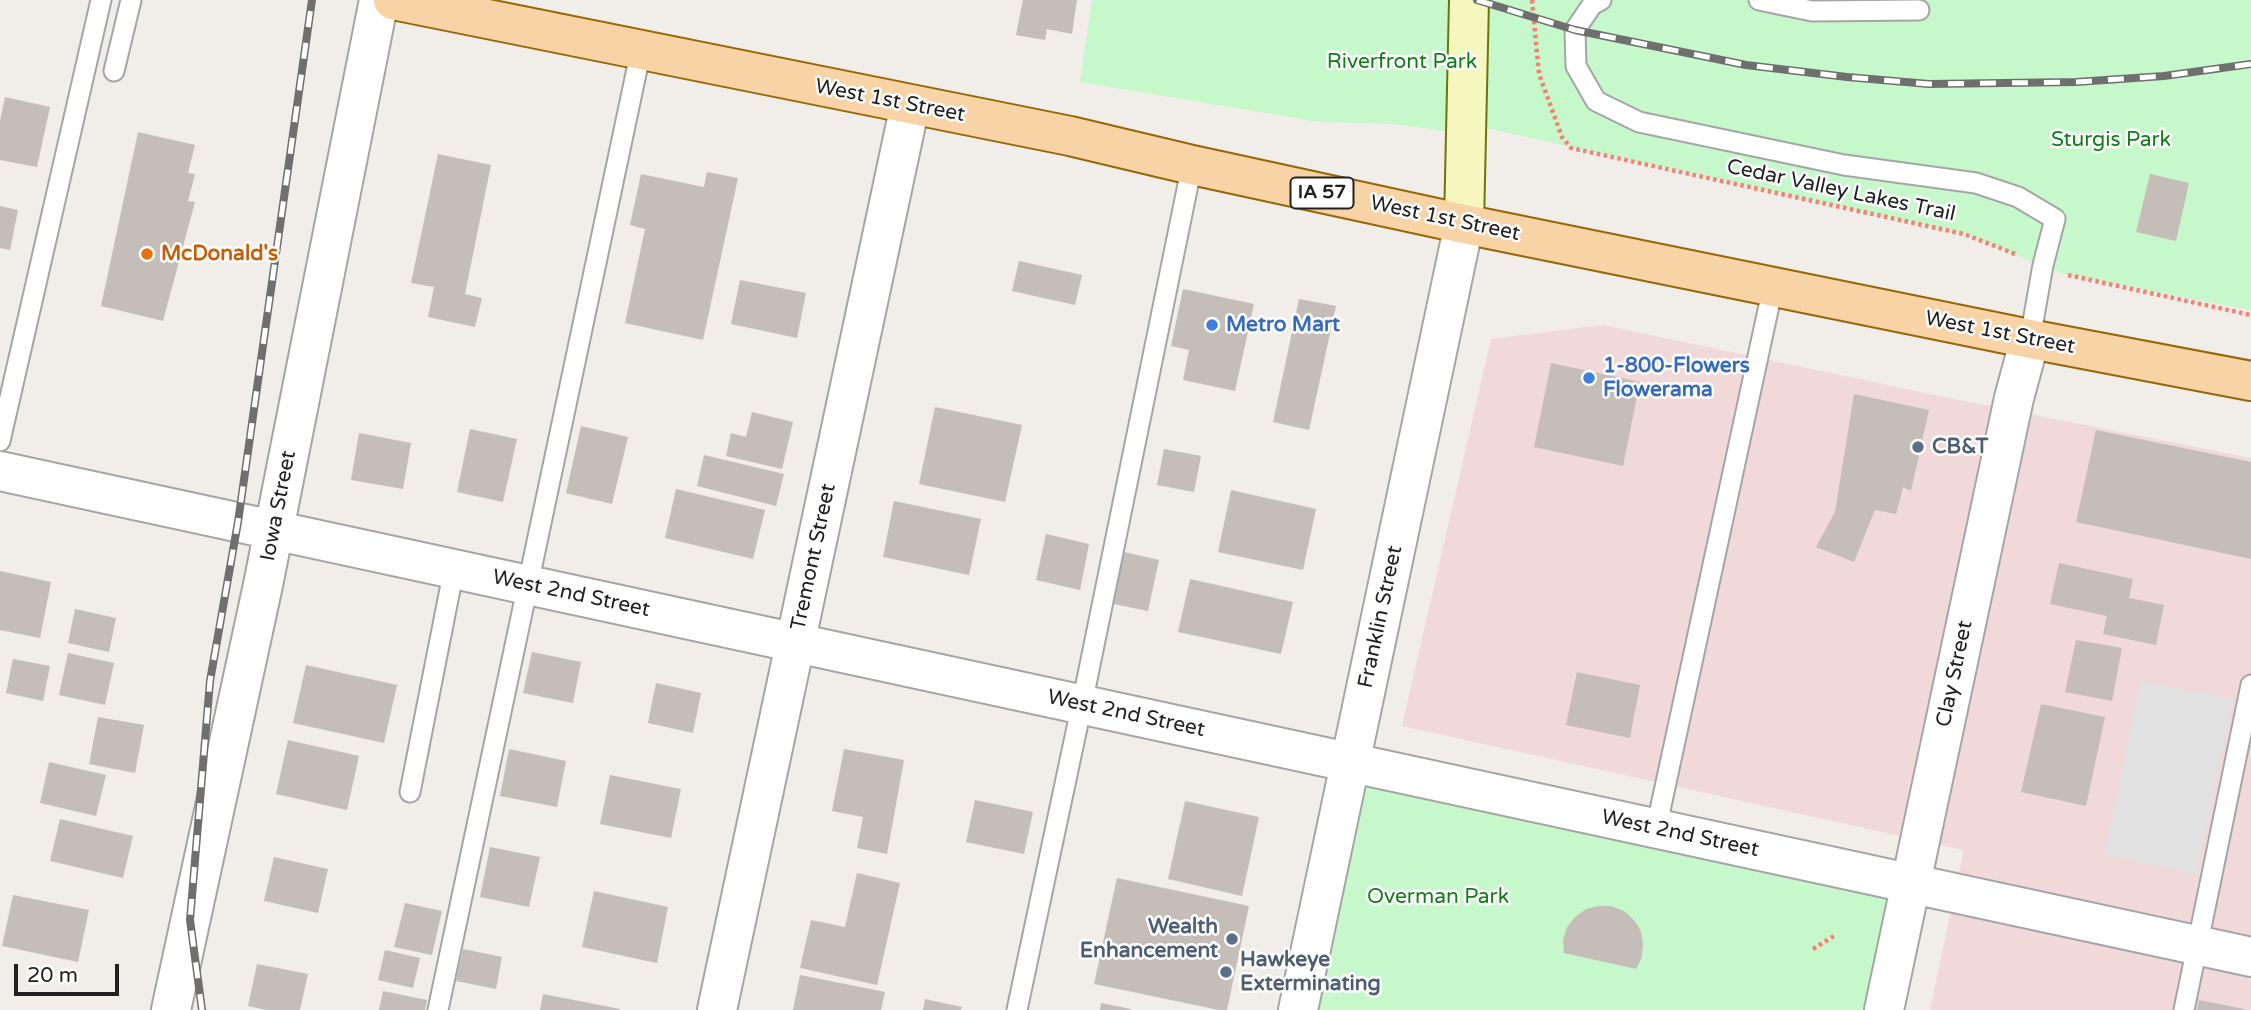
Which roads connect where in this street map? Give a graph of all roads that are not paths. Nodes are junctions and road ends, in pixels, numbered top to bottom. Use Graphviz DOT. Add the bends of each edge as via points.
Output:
graph roads {
  1 [pos="101,0"];
  2 [pos="131,0"];
  3 [pos="379,0"];
  4 [pos="393,0"];
  5 [pos="1469,0"];
  6 [pos="1601,0"];
  7 [pos="1759,0"];
  8 [pos="1919,10"];
  9 [pos="640,50"];
  10 [pos="114,71"];
  11 [pos="910,105"];
  12 [pos="1192,165"];
  13 [pos="1464,224"];
  14 [pos="1773,287"];
  15 [pos="2030,339"];
  16 [pos="2251,381"];
  17 [pos="0,441"];
  18 [pos="0,471"];
  19 [pos="274,530"];
  20 [pos="454,569"];
  21 [pos="527,585"];
  22 [pos="795,643"];
  23 [pos="2251,685"];
  24 [pos="1082,704"];
  25 [pos="1350,762"];
  26 [pos="410,792"];
  27 [pos="1656,828"];
  28 [pos="1911,883"];
  29 [pos="2197,945"];
  30 [pos="2251,957"];
  31 [pos="171,1010"];
  32 [pos="438,1010"];
  33 [pos="717,1010"];
  34 [pos="1017,1010"];
  35 [pos="1298,1010"];
  36 [pos="1884,1010"];
  37 [pos="2184,1010"];
  1 -- 17 [label="lane"];
  2 -- 10 [label="lane"];
  3 -- 19 [label="street, Iowa Street"];
  4 -- 9 [label="main road, West 1st Street / IA 57"];
  5 -- 13 [label="main road"];
  6 -- 15 [label="lane" via="1592,5 1575,30 1576,66 1596,101 1639,122 1844,166 1976,183 2018,197 2055,219"];
  7 -- 8 [label="lane" via="1812,11"];
  9 -- 11 [label="main road, West 1st Street / IA 57"];
  9 -- 21 [label="lane"];
  11 -- 12 [label="main road, West 1st Street / IA 57"];
  11 -- 22 [label="street, Tremont Street"];
  12 -- 13 [label="main road, West 1st Street / IA 57"];
  12 -- 24 [label="lane"];
  13 -- 14 [label="main road, West 1st Street / IA 57"];
  13 -- 25 [label="street, Franklin Street"];
  14 -- 15 [label="main road, West 1st Street / IA 57"];
  14 -- 27 [label="lane"];
  15 -- 16 [label="main road, West 1st Street / IA 57"];
  15 -- 28 [label="street, Clay Street"];
  18 -- 19 [label="street, West 2nd Street"];
  19 -- 20 [label="street, West 2nd Street"];
  19 -- 31 [label="street, Iowa Street"];
  20 -- 21 [label="street, West 2nd Street"];
  20 -- 26 [label="lane"];
  21 -- 22 [label="street, West 2nd Street"];
  21 -- 32 [label="lane"];
  22 -- 24 [label="street, West 2nd Street"];
  22 -- 33 [label="street, Tremont Street"];
  23 -- 29 [label="lane"];
  24 -- 25 [label="street, West 2nd Street"];
  24 -- 34 [label="lane"];
  25 -- 27 [label="street, West 2nd Street"];
  25 -- 35 [label="street, Franklin Street"];
  27 -- 28 [label="street, West 2nd Street"];
  28 -- 29 [label="street, West 2nd Street"];
  28 -- 36 [label="street, Clay Street"];
  29 -- 30 [label="street, West 2nd Street"];
  29 -- 37 [label="lane"];
}
